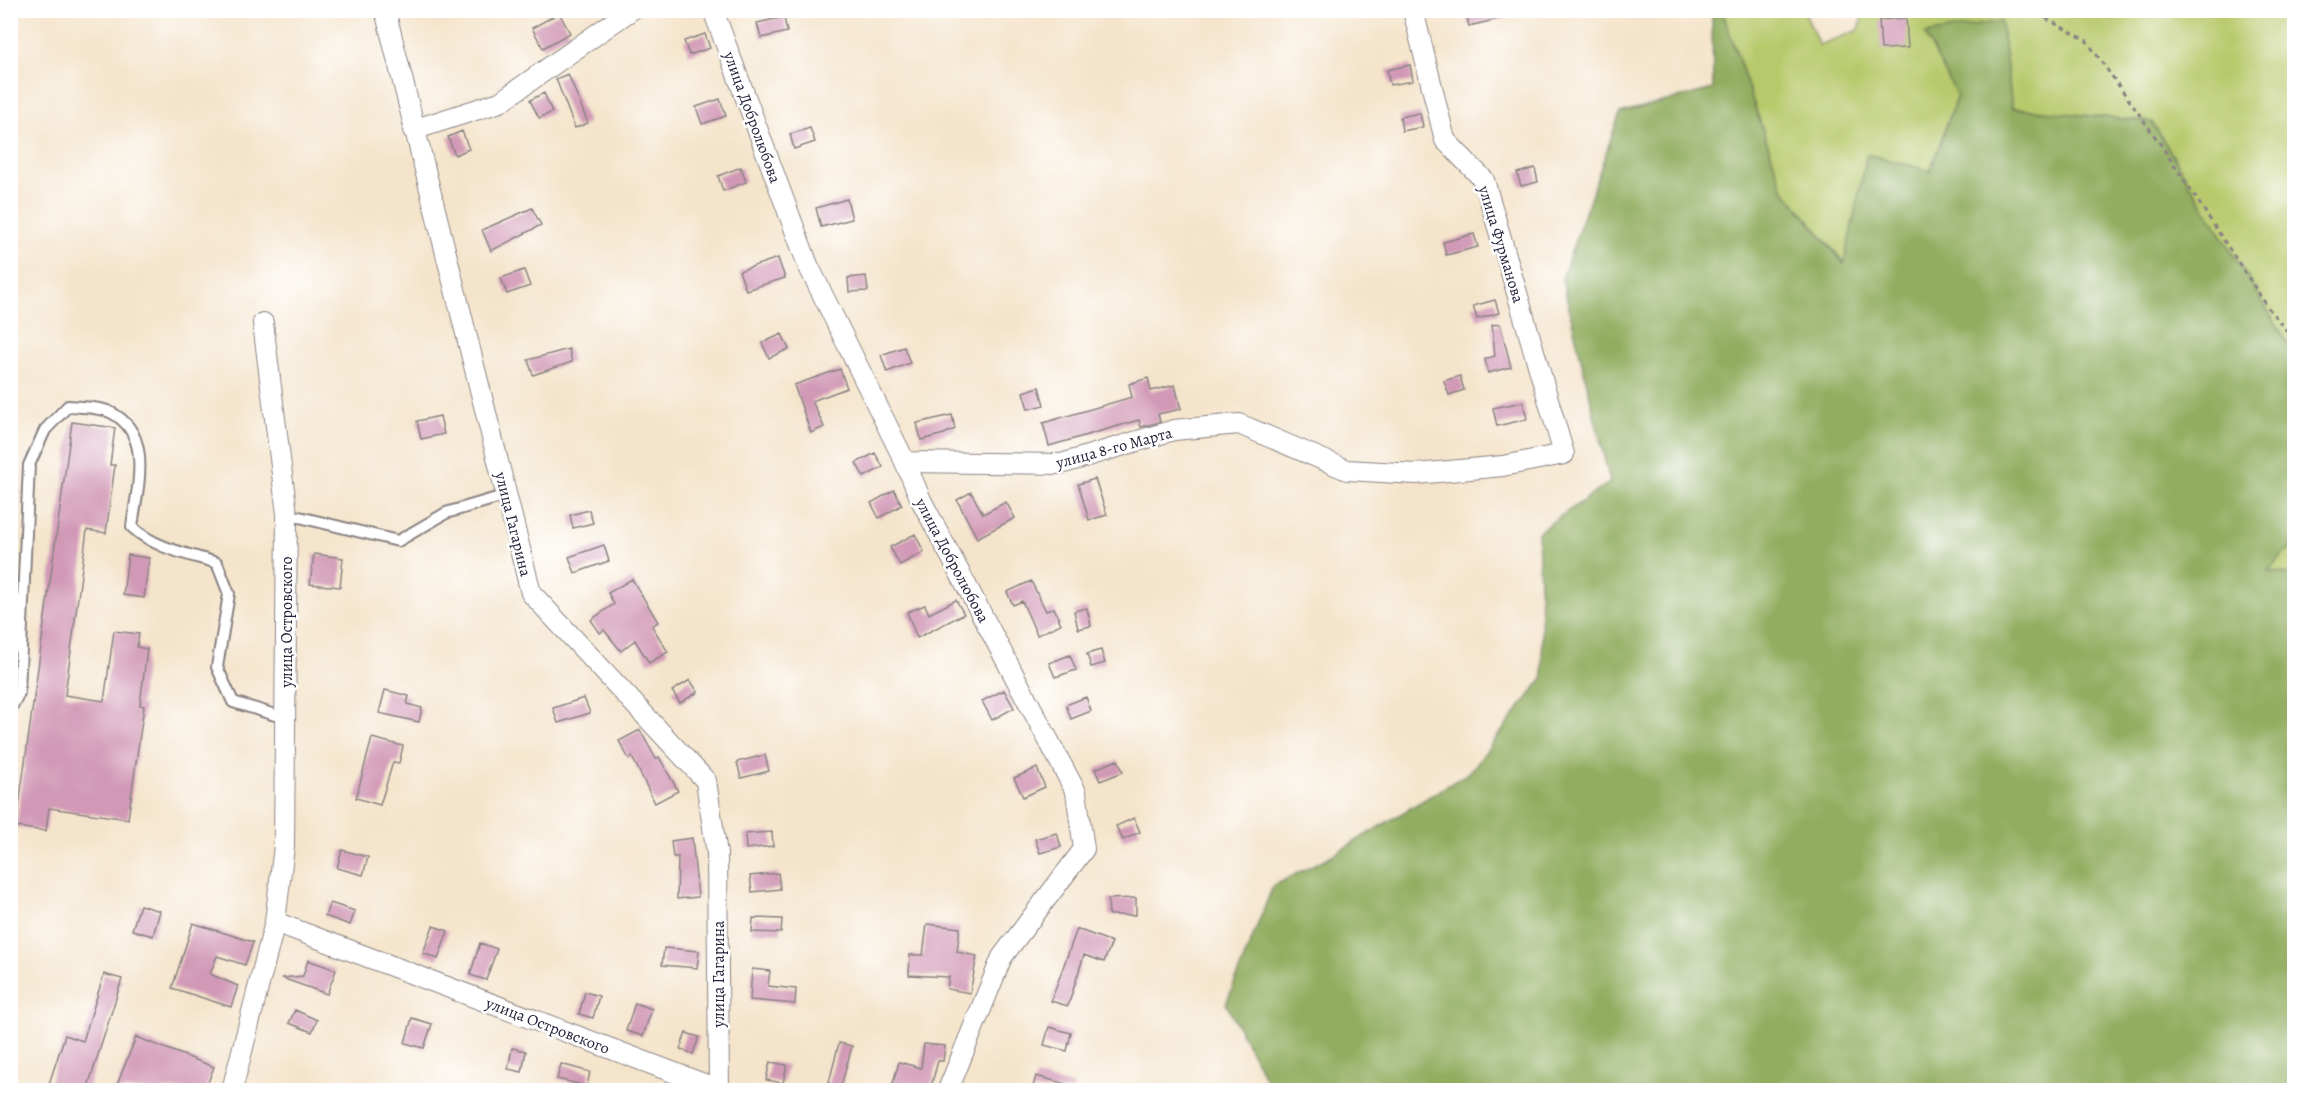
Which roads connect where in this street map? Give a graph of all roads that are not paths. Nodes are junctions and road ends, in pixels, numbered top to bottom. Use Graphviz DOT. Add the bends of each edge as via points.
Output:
graph roads {
  1 [pos="385,10"];
  2 [pos="631,10"];
  3 [pos="713,10"];
  4 [pos="1413,10"];
  5 [pos="413,130"];
  6 [pos="263,323"];
  7 [pos="1564,454"];
  8 [pos="905,462"];
  9 [pos="507,495"];
  10 [pos="286,514"];
  11 [pos="10,710"];
  12 [pos="285,718"];
  13 [pos="275,922"];
  14 [pos="232,1090"];
  15 [pos="719,1090"];
  16 [pos="948,1090"];
  1 -- 5 [label="street, улица Гагарина"];
  2 -- 5 [label="street" via="500,102"];
  3 -- 8 [label="street, улица Добролюбова" via="808,265"];
  4 -- 7 [label="street, улица Фурманова" via="1445,140 1484,180"];
  5 -- 9 [label="street, улица Гагарина"];
  6 -- 10 [label="street, улица Островского"];
  7 -- 8 [label="street, улица 8-го Марта" via="1503,466 1416,474 1347,470 1239,424 1174,430 1061,464"];
  8 -- 16 [label="street, улица Добролюбова" via="921,500 1076,792 1084,849 1002,957"];
  9 -- 10 [label="lane" via="446,513 398,541"];
  9 -- 15 [label="street, улица Гагарина" via="531,593 706,781 717,854"];
  10 -- 12 [label="street, улица Островского"];
  11 -- 12 [label="lane" via="19,693 29,465 45,430 68,406 109,411 130,426 140,456 132,527 162,546 217,563 229,594 217,667 233,702"];
  12 -- 13 [label="street, улица Островского" via="284,846"];
  13 -- 14 [label="street, улица Островского"];
  13 -- 15 [label="street, улица Островского"];
}
